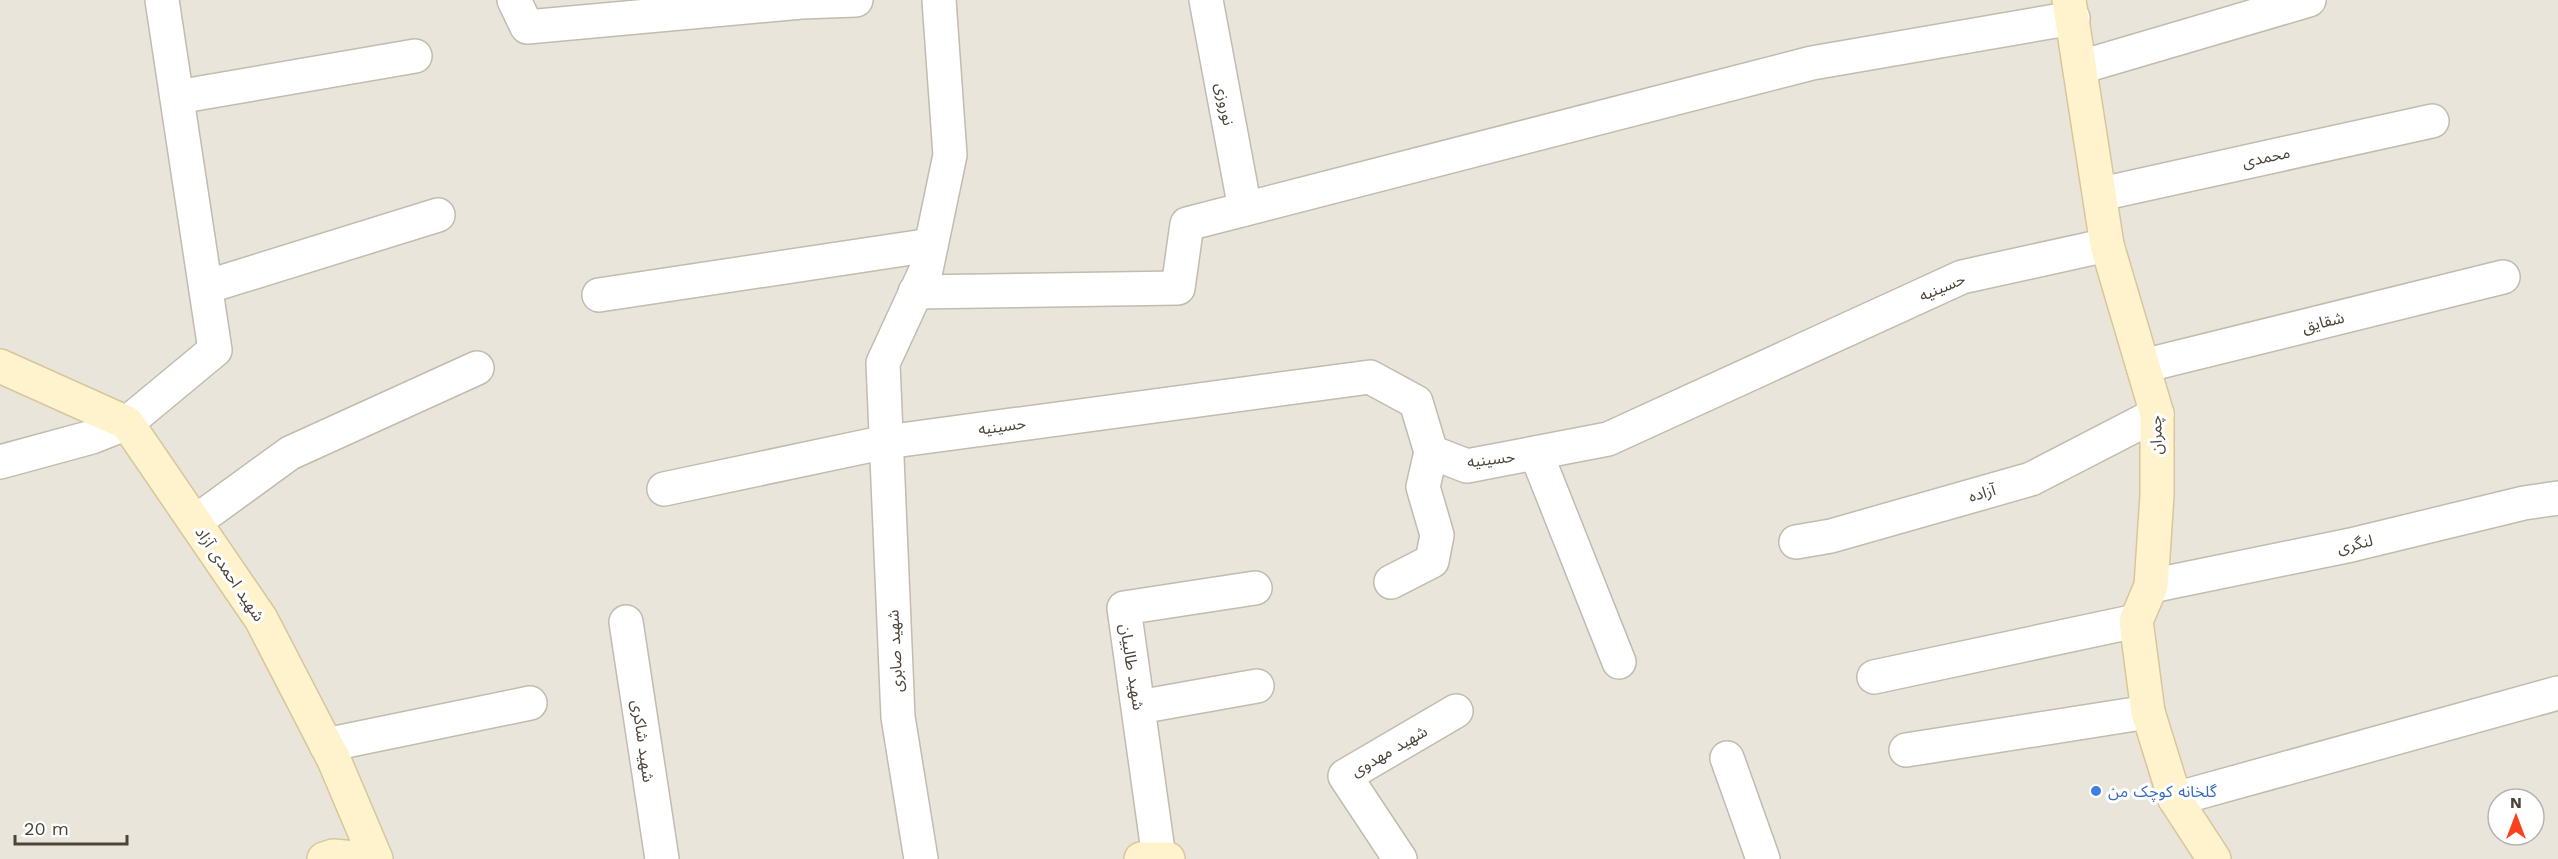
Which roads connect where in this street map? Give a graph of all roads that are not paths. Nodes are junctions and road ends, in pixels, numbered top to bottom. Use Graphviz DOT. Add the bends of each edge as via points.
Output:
graph roads {
  1 [pos="162,0"];
  2 [pos="514,0"];
  3 [pos="856,0"];
  4 [pos="939,0"];
  5 [pos="1206,0"];
  6 [pos="2309,0"];
  7 [pos="2071,9"];
  8 [pos="415,56"];
  9 [pos="2081,67"];
  10 [pos="177,97"];
  11 [pos="2432,121"];
  12 [pos="2101,194"];
  13 [pos="1245,209"];
  14 [pos="438,215"];
  15 [pos="931,245"];
  16 [pos="2107,245"];
  17 [pos="2503,277"];
  18 [pos="206,287"];
  19 [pos="915,292"];
  20 [pos="599,295"];
  21 [pos="0,366"];
  22 [pos="2142,366"];
  23 [pos="477,368"];
  24 [pos="2157,414"];
  25 [pos="127,423"];
  26 [pos="886,442"];
  27 [pos="1431,452"];
  28 [pos="1536,453"];
  29 [pos="0,462"];
  30 [pos="664,489"];
  31 [pos="2558,498"];
  32 [pos="195,522"];
  33 [pos="1796,542"];
  34 [pos="1392,582"];
  35 [pos="2151,586"];
  36 [pos="1255,588"];
  37 [pos="2136,621"];
  38 [pos="626,622"];
  39 [pos="1619,662"];
  40 [pos="1874,677"];
  41 [pos="1257,686"];
  42 [pos="2558,693"];
  43 [pos="530,703"];
  44 [pos="1139,706"];
  45 [pos="1456,711"];
  46 [pos="2148,711"];
  47 [pos="326,745"];
  48 [pos="1906,750"];
  49 [pos="1727,758"];
  50 [pos="2175,799"];
  51 [pos="324,859"];
  52 [pos="367,859"];
  53 [pos="376,859"];
  54 [pos="662,859"];
  55 [pos="921,859"];
  56 [pos="1156,859"];
  57 [pos="1400,859"];
  58 [pos="1763,859"];
  59 [pos="2214,859"];
  1 -- 10 [label="street"];
  2 -- 3 [label="street" via="527,27"];
  4 -- 15 [label="street, شهید صابری" via="950,155"];
  5 -- 13 [label="street, نوروزی"];
  6 -- 9 [label="street"];
  7 -- 9 [label="street, چمران"];
  7 -- 13 [label="street" via="1812,63"];
  8 -- 10 [label="street"];
  9 -- 12 [label="street, چمران"];
  10 -- 18 [label="street"];
  11 -- 12 [label="street, محمدی"];
  12 -- 16 [label="street, چمران"];
  13 -- 19 [label="street" via="1187,224 1178,288"];
  14 -- 18 [label="street"];
  15 -- 19 [label="street, شهید صابری" via="926,270"];
  15 -- 20 [label="street"];
  16 -- 22 [label="street, چمران"];
  16 -- 28 [label="street, حسینیه" via="1962,277 1608,439"];
  17 -- 22 [label="street, شقایق"];
  18 -- 25 [label="street" via="215,350"];
  19 -- 26 [label="street, شهید صابری" via="883,363"];
  21 -- 25 [label="street"];
  22 -- 24 [label="street, چمران"];
  23 -- 32 [label="street" via="290,453"];
  24 -- 33 [label="street, آزاده" via="2031,479 1831,536"];
  24 -- 35 [label="street, چمران"];
  25 -- 29 [label="street" via="92,437"];
  25 -- 32 [label="street, شهید احمدی آزاد"];
  26 -- 27 [label="street, حسینیه" via="1370,377 1416,402"];
  26 -- 30 [label="street, حسینیه"];
  26 -- 55 [label="street, شهید صابری" via="898,717"];
  27 -- 28 [label="street, حسینیه" via="1467,466"];
  27 -- 34 [label="street" via="1423,487 1437,535 1432,561"];
  28 -- 39 [label="street"];
  31 -- 35 [label="street, لنگری"];
  32 -- 47 [label="street, شهید احمدی آزاد" via="261,619"];
  35 -- 37 [label="street, چمران"];
  36 -- 44 [label="street, شهید طالبیان" via="1124,608"];
  37 -- 40 [label="street"];
  37 -- 46 [label="street"];
  38 -- 54 [label="street, شهید شاکری"];
  41 -- 44 [label="street"];
  42 -- 50 [label="street"];
  43 -- 47 [label="street"];
  44 -- 56 [label="street, شهید طالبیان"];
  45 -- 57 [label="street, شهید مهدوی" via="1345,776"];
  46 -- 48 [label="street"];
  46 -- 50 [label="street"];
  47 -- 53 [label="street, شهید احمدی آزاد"];
  49 -- 58 [label="street"];
  50 -- 59 [label="street"];
  51 -- 52 [label="street"];
}
